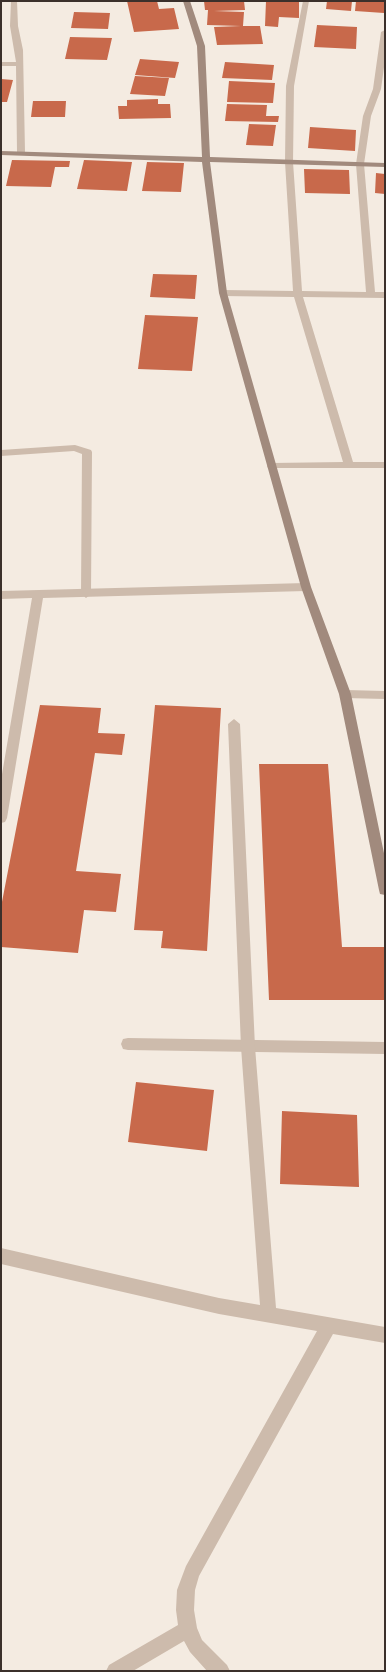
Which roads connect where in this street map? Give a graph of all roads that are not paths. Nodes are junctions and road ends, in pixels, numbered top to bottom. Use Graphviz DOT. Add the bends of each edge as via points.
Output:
graph roads {
  1 [pos="14,1"];
  2 [pos="186,1"];
  3 [pos="306,1"];
  4 [pos="385,32"];
  5 [pos="1,64"];
  6 [pos="19,64"];
  7 [pos="381,89"];
  8 [pos="21,152"];
  9 [pos="1,153"];
  10 [pos="206,158"];
  11 [pos="289,162"];
  12 [pos="360,164"];
  13 [pos="385,165"];
  14 [pos="223,292"];
  15 [pos="298,294"];
  16 [pos="371,294"];
  17 [pos="385,295"];
  18 [pos="1,453"];
  19 [pos="348,465"];
  20 [pos="385,465"];
  21 [pos="272,466"];
  22 [pos="306,587"];
  23 [pos="86,594"];
  24 [pos="1,595"];
  25 [pos="38,595"];
  26 [pos="345,694"];
  27 [pos="385,695"];
  28 [pos="234,724"];
  29 [pos="1,818"];
  30 [pos="385,890"];
  31 [pos="128,1044"];
  32 [pos="248,1047"];
  33 [pos="385,1048"];
  34 [pos="1,1256"];
  35 [pos="269,1315"];
  36 [pos="329,1325"];
  37 [pos="385,1335"];
  38 [pos="188,1629"];
  39 [pos="115,1671"];
  40 [pos="221,1671"];
  1 -- 6 [label="street"];
  2 -- 10 [label="street" via="201,46"];
  3 -- 11 [label="street" via="290,86"];
  4 -- 7 [label="street"];
  5 -- 6 [label="street"];
  6 -- 8 [label="street"];
  7 -- 12 [label="street" via="367,116"];
  8 -- 9 [label="street"];
  8 -- 10 [label="street"];
  10 -- 11 [label="street"];
  10 -- 14 [label="street"];
  11 -- 12 [label="street"];
  11 -- 15 [label="street"];
  12 -- 13 [label="street"];
  12 -- 16 [label="street"];
  14 -- 15 [label="street"];
  14 -- 21 [label="street"];
  15 -- 16 [label="street"];
  15 -- 19 [label="street"];
  16 -- 17 [label="street"];
  18 -- 23 [label="street" via="75,448 87,452"];
  19 -- 20 [label="street"];
  19 -- 21 [label="street"];
  21 -- 22 [label="street"];
  22 -- 23 [label="street"];
  22 -- 26 [label="street"];
  23 -- 25 [label="street"];
  24 -- 25 [label="street"];
  25 -- 29 [label="street"];
  26 -- 27 [label="street"];
  26 -- 30 [label="street"];
  28 -- 32 [label="street"];
  31 -- 32 [label="street"];
  32 -- 33 [label="street"];
  32 -- 35 [label="street"];
  34 -- 35 [label="street"];
  35 -- 36 [label="street"];
  36 -- 37 [label="street"];
  36 -- 38 [label="street" via="192,1572 186,1590"];
  38 -- 39 [label="street"];
  38 -- 40 [label="street" via="196,1646"];
}
